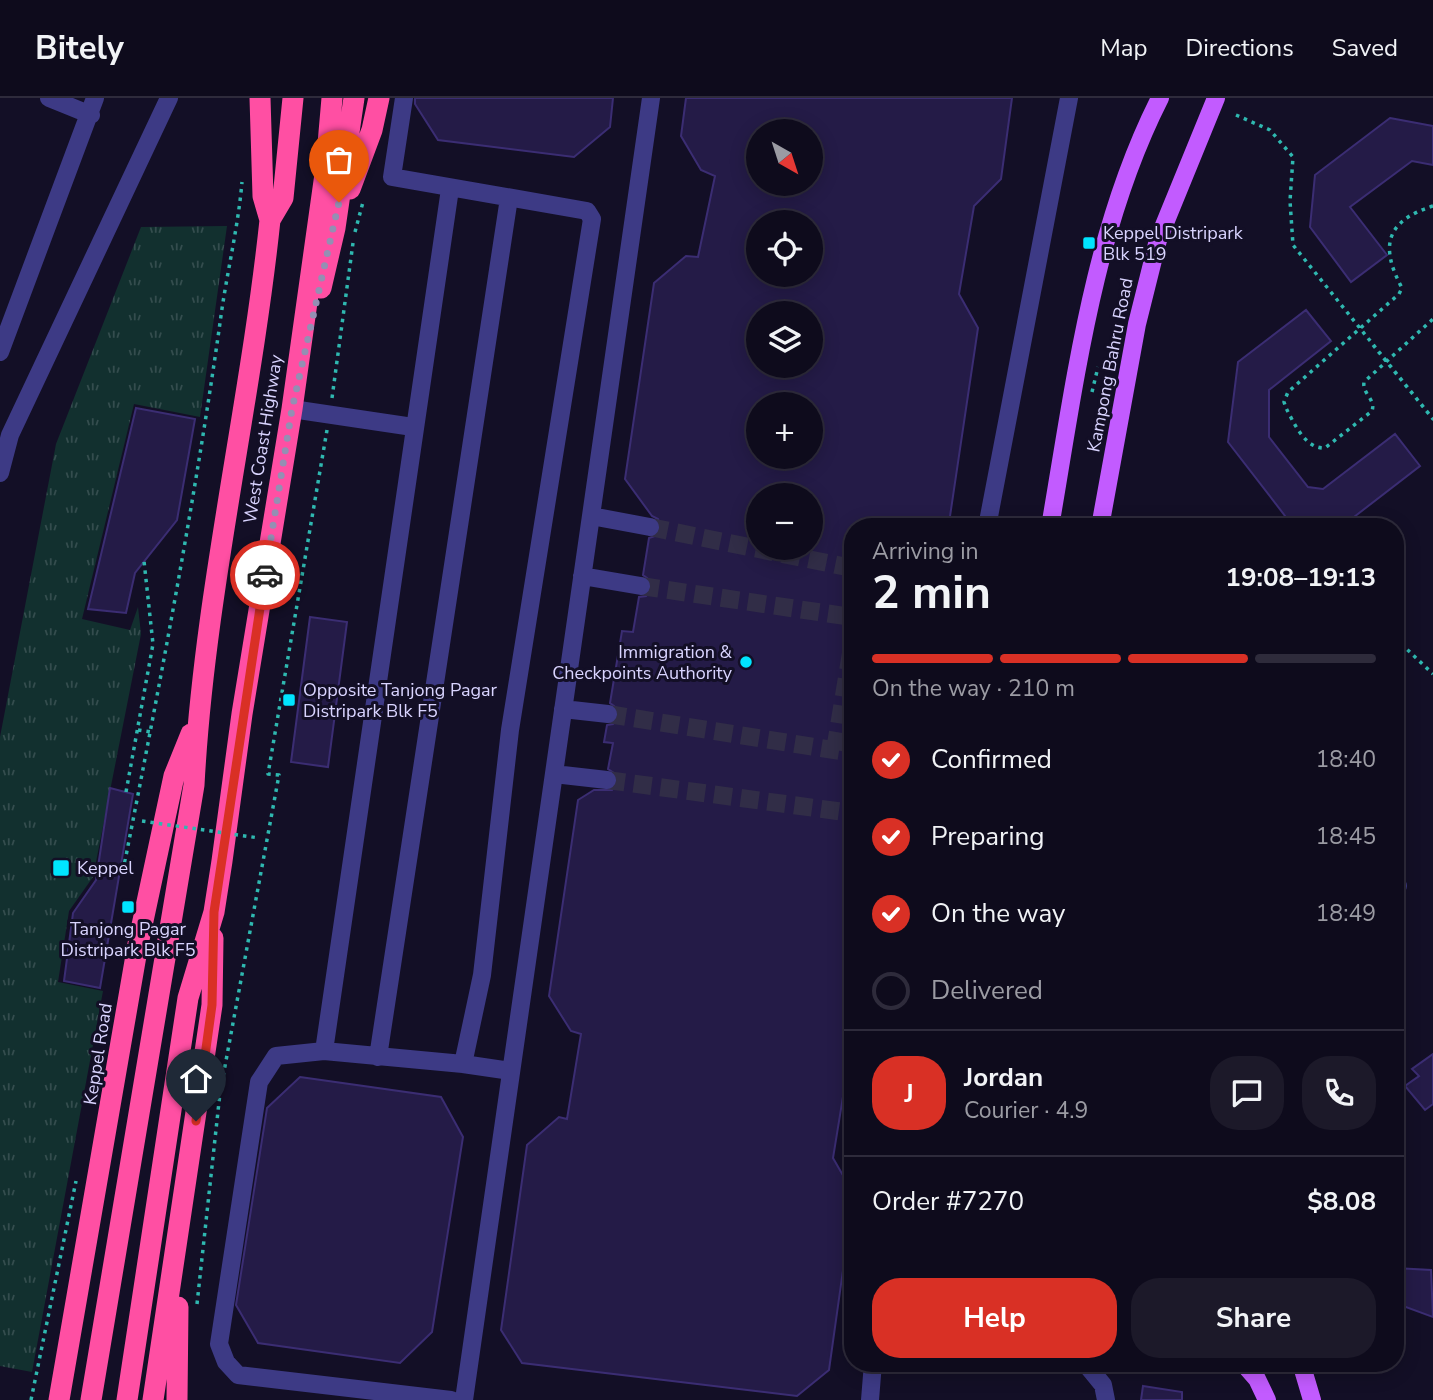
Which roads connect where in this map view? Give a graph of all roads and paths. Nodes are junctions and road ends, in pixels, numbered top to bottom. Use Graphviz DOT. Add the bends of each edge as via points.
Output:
graph roads {
  1 [pos="49,98"];
  2 [pos="260,98"];
  3 [pos="293,98"];
  4 [pos="332,98"];
  5 [pos="354,98"];
  6 [pos="379,98"];
  7 [pos="404,98"];
  8 [pos="651,98"];
  9 [pos="1069,98"];
  10 [pos="1160,98"];
  11 [pos="1216,98"];
  12 [pos="169,100"];
  13 [pos="93,106"];
  14 [pos="1236,115"];
  15 [pos="242,177"];
  16 [pos="450,189"];
  17 [pos="509,198"];
  18 [pos="363,199"];
  19 [pos="1433,206"];
  20 [pos="270,220"];
  21 [pos="335,228"];
  22 [pos="1433,319"];
  23 [pos="1361,330"];
  24 [pos="1373,345"];
  25 [pos="0,352"];
  26 [pos="1386,360"];
  27 [pos="1098,367"];
  28 [pos="1092,392"];
  29 [pos="292,409"];
  30 [pos="330,414"];
  31 [pos="1433,419"];
  32 [pos="413,427"];
  33 [pos="0,473"];
  34 [pos="591,516"];
  35 [pos="989,518"];
  36 [pos="1052,518"];
  37 [pos="1102,518"];
  38 [pos="650,527"];
  39 [pos="144,561"];
  40 [pos="582,576"];
  41 [pos="641,586"];
  42 [pos="1404,647"];
  43 [pos="1433,674"];
  44 [pos="564,709"];
  45 [pos="608,714"];
  46 [pos="197,719"];
  47 [pos="138,730"];
  48 [pos="151,732"];
  49 [pos="554,774"];
  50 [pos="607,780"];
  51 [pos="127,792"];
  52 [pos="142,821"];
  53 [pos="259,838"];
  54 [pos="131,873"];
  55 [pos="214,912"];
  56 [pos="324,1051"];
  57 [pos="378,1057"];
  58 [pos="463,1064"];
  59 [pos="512,1071"];
  60 [pos="179,1231"];
  61 [pos="196,1312"];
  62 [pos="872,1372"];
  63 [pos="1092,1372"];
  64 [pos="1251,1372"];
  65 [pos="1304,1372"];
  66 [pos="59,1400"];
  67 [pos="91,1400"];
  68 [pos="127,1400"];
  69 [pos="153,1400"];
  70 [pos="177,1400"];
  71 [pos="451,1400"];
  72 [pos="464,1400"];
  73 [pos="870,1400"];
  74 [pos="1106,1400"];
  75 [pos="1267,1400"];
  76 [pos="1312,1400"];
  1 -- 13 [label="lane"];
  2 -- 20 [label="highway" via="263,196"];
  3 -- 20 [label="highway, West Coast Highway" via="282,198"];
  4 -- 29 [label="highway, West Coast Highway"];
  5 -- 21 [label="highway"];
  6 -- 21 [label="highway" via="372,130"];
  7 -- 16 [label="lane" via="392,177"];
  8 -- 34 [label="lane"];
  9 -- 35 [label="lane"];
  10 -- 36 [label="main road, Kampong Bahru Road" via="1112,212"];
  11 -- 37 [label="main road, Kampong Bahru Road" via="1158,240"];
  12 -- 33 [label="lane" via="10,436"];
  13 -- 25 [label="lane"];
  14 -- 23 [label="path" via="1270,130 1293,157 1293,244"];
  15 -- 48 [label="path" via="209,401"];
  16 -- 17 [label="lane"];
  16 -- 32 [label="lane"];
  17 -- 57 [label="lane"];
  17 -- 58 [label="lane" via="587,211 592,219 510,730 482,975"];
  18 -- 30 [label="path" via="346,281"];
  19 -- 23 [label="path" via="1406,219 1393,234 1390,266 1402,288"];
  20 -- 46 [label="highway, West Coast Highway"];
  21 -- 29 [label="highway"];
  22 -- 26 [label="path"];
  23 -- 24 [label="path"];
  23 -- 26 [label="path" via="1288,392 1286,408 1307,441 1325,448 1372,411 1364,382"];
  24 -- 26 [label="path"];
  24 -- 31 [label="path"];
  26 -- 31 [label="path"];
  27 -- 28 [label="path"];
  29 -- 30 [label="lane"];
  29 -- 55 [label="highway, West Coast Highway"];
  30 -- 32 [label="lane"];
  30 -- 61 [label="path" via="268,774 279,775 271,829 220,1093"];
  32 -- 56 [label="lane"];
  34 -- 38 [label="lane"];
  34 -- 40 [label="lane"];
  39 -- 47 [label="path" via="153,644"];
  40 -- 41 [label="lane"];
  40 -- 44 [label="lane"];
  42 -- 43 [label="path"];
  44 -- 45 [label="lane"];
  44 -- 49 [label="lane"];
  46 -- 66 [label="highway, Keppel Road" via="174,776 138,944"];
  46 -- 67 [label="highway" via="192,798"];
  47 -- 48 [label="path"];
  47 -- 51 [label="path"];
  48 -- 54 [label="path" via="123,871"];
  49 -- 50 [label="lane"];
  49 -- 59 [label="lane"];
  52 -- 53 [label="path, bridge"];
  55 -- 60 [label="highway" via="212,1005"];
  55 -- 68 [label="highway" via="188,998"];
  56 -- 57 [label="lane"];
  56 -- 71 [label="lane" via="276,1056 259,1082 219,1344 237,1375"];
  57 -- 58 [label="lane"];
  58 -- 59 [label="lane"];
  59 -- 72 [label="lane"];
  60 -- 69 [label="highway"];
  60 -- 70 [label="highway"];
  62 -- 73 [label="lane"];
  63 -- 74 [label="lane" via="1103,1385"];
  64 -- 75 [label="main road"];
  65 -- 76 [label="main road"];
}
